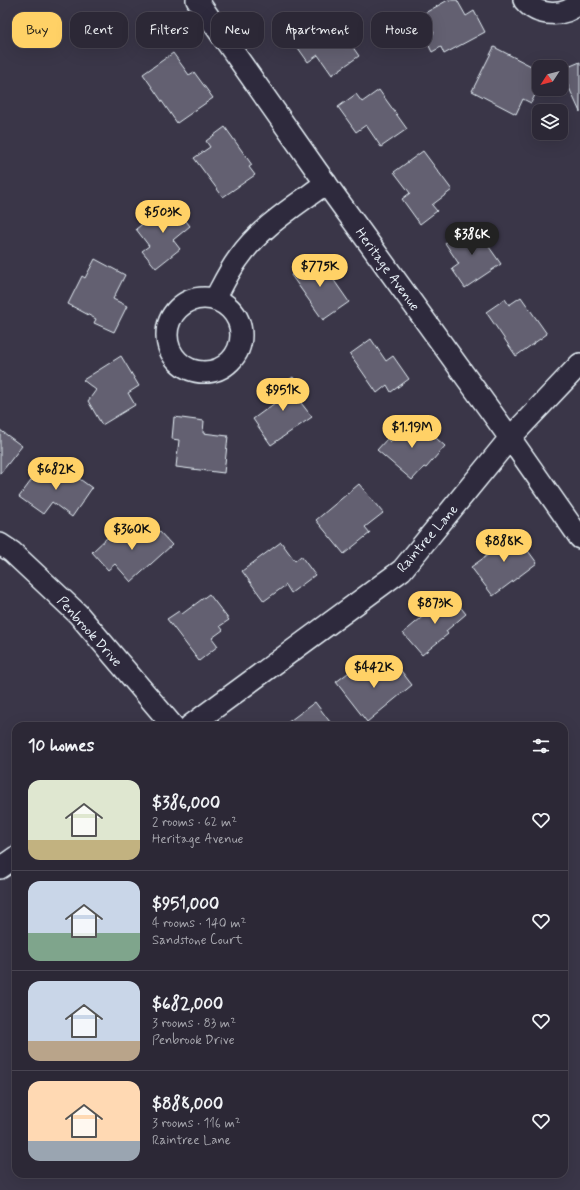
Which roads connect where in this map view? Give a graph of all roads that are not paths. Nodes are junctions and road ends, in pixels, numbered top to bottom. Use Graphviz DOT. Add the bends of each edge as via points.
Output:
graph roads {
  1 [pos="197,0"];
  2 [pos="524,0"];
  3 [pos="580,2"];
  4 [pos="326,183"];
  5 [pos="215,299"];
  6 [pos="580,364"];
  7 [pos="510,438"];
  8 [pos="580,538"];
  9 [pos="0,544"];
  10 [pos="171,722"];
  11 [pos="195,722"];
  12 [pos="12,860"];
  13 [pos="0,868"];
  1 -- 4 [label="street, Heritage Avenue"];
  2 -- 3 [label="street" via="539,12 552,14 576,7"];
  4 -- 5 [label="street" via="273,222 252,242 238,259"];
  4 -- 7 [label="street, Heritage Avenue"];
  6 -- 7 [label="street, Raintree Lane"];
  7 -- 8 [label="street, Heritage Avenue"];
  7 -- 11 [label="street, Raintree Lane" via="402,570"];
  9 -- 10 [label="street, Penbrook Drive" via="12,552 78,614"];
  12 -- 13 [label="street"];
}
